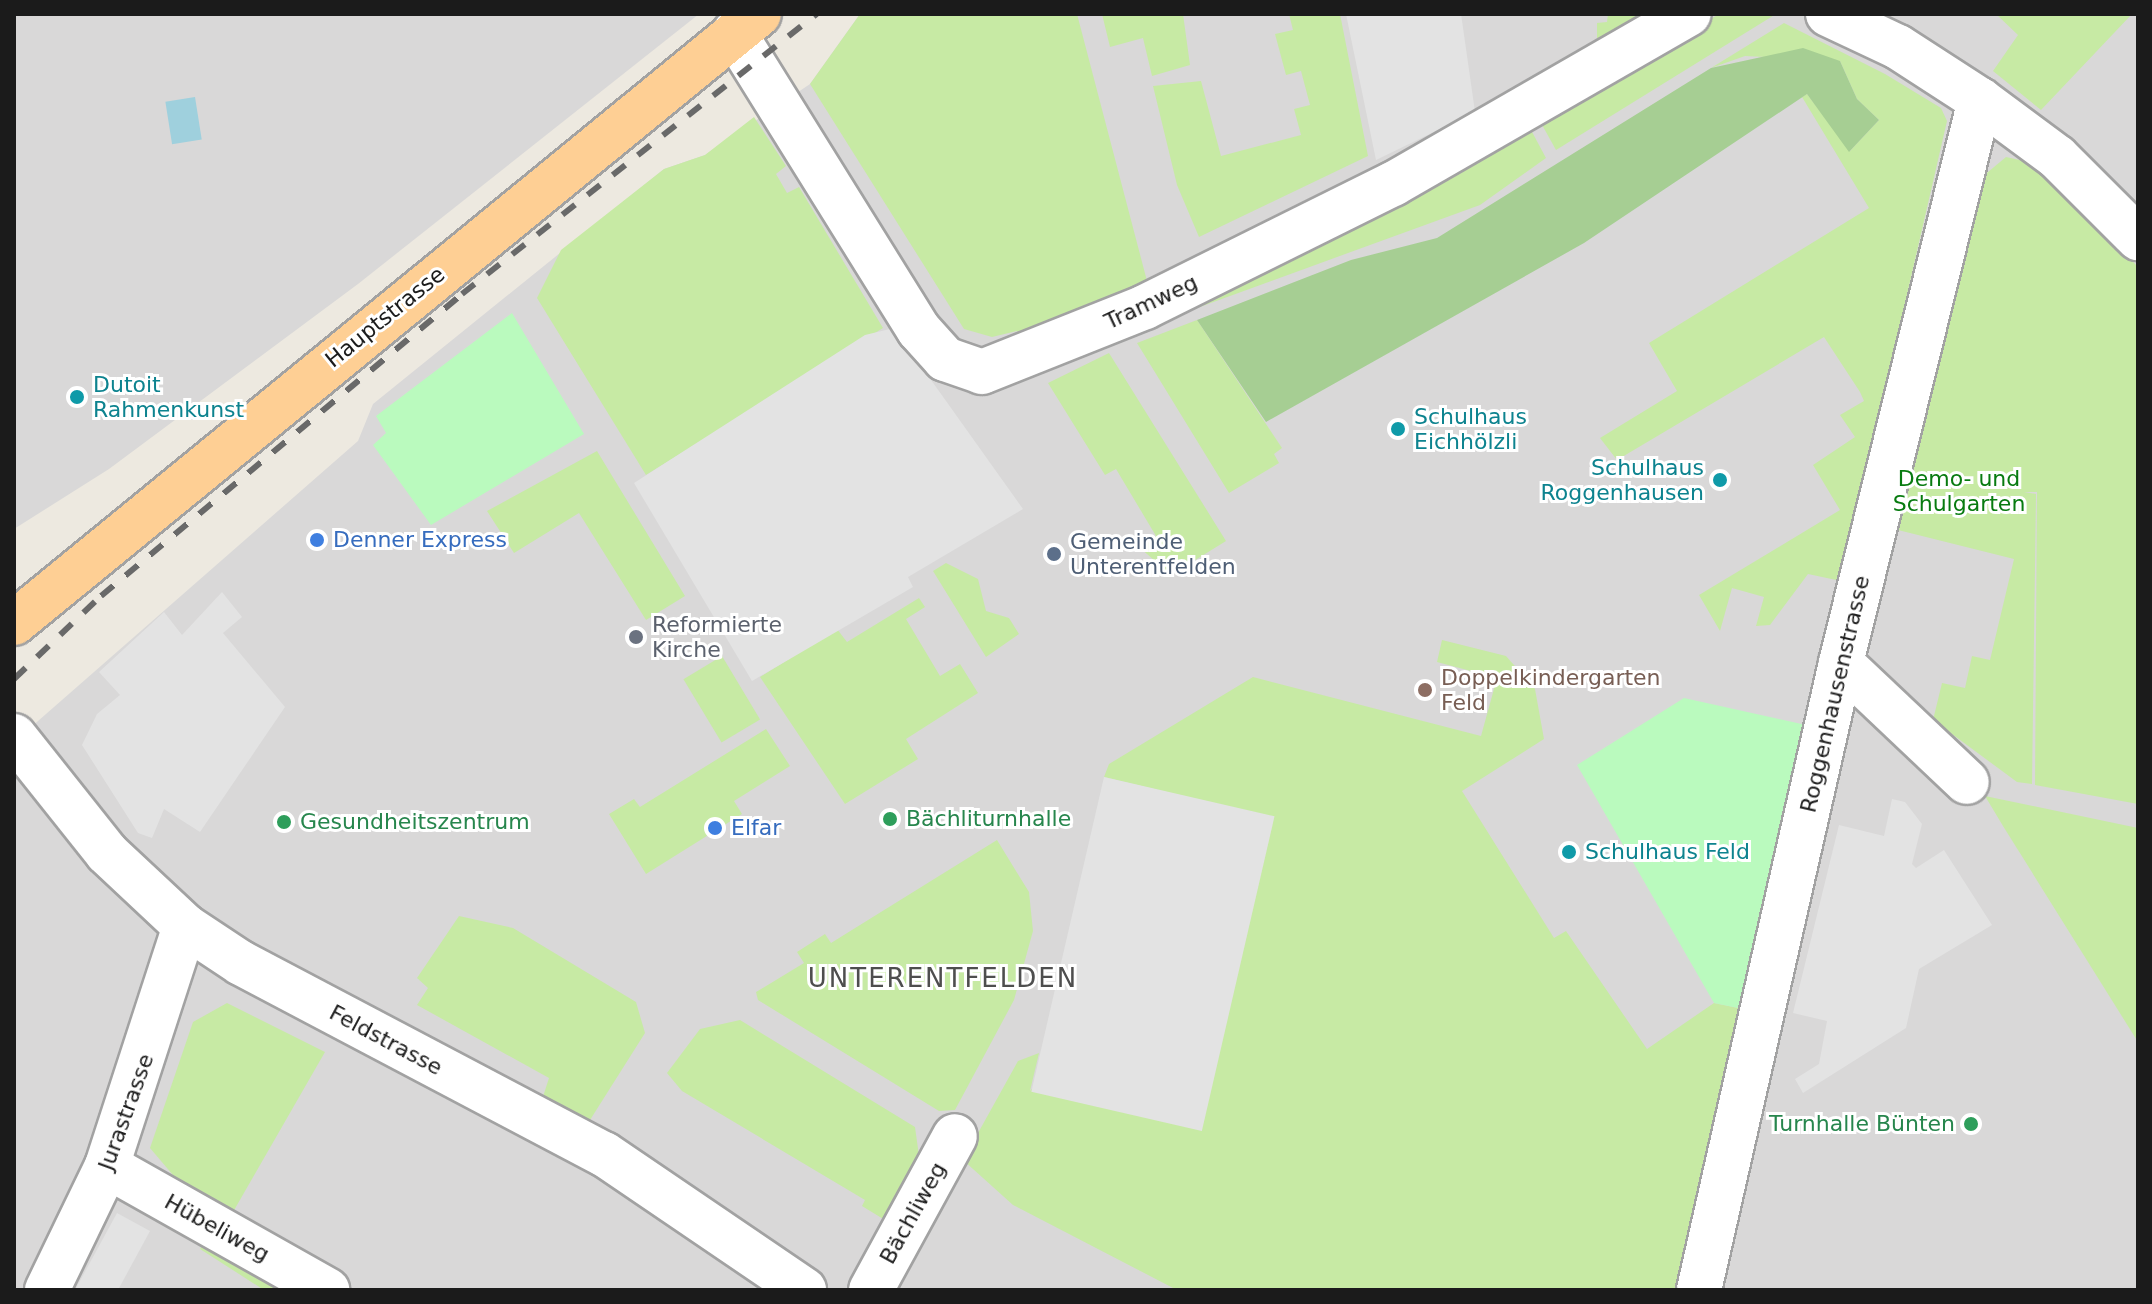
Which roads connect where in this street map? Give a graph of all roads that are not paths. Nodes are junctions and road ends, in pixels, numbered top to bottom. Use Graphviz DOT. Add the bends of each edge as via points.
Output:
graph roads {
  1 [pos="1689,14"];
  2 [pos="1828,14"];
  3 [pos="747,24"];
  4 [pos="1980,100"];
  5 [pos="2138,238"];
  6 [pos="14,623"];
  7 [pos="1841,663"];
  8 [pos="14,736"];
  9 [pos="1967,782"];
  10 [pos="185,926"];
  11 [pos="955,1136"];
  12 [pos="107,1166"];
  13 [pos="47,1290"];
  14 [pos="327,1290"];
  15 [pos="804,1290"];
  16 [pos="871,1290"];
  17 [pos="1699,1290"];
  1 -- 3 [label="street, Tramweg" via="1393,184 1145,307 982,372 945,359 919,330"];
  2 -- 4 [label="street" via="1898,47"];
  3 -- 6 [label="main road, Hauptstrasse"];
  4 -- 5 [label="street" via="2057,157"];
  4 -- 7 [label="street, Roggenhausenstrasse"];
  7 -- 9 [label="street"];
  7 -- 17 [label="street, Roggenhausenstrasse"];
  8 -- 10 [label="street, Feldstrasse" via="107,853"];
  10 -- 12 [label="street, Jurastrasse"];
  10 -- 15 [label="street, Feldstrasse" via="241,963 604,1154"];
  11 -- 16 [label="street, Bächliweg"];
  12 -- 13 [label="street, Jurastrasse"];
  12 -- 14 [label="street, Hübeliweg"];
}
